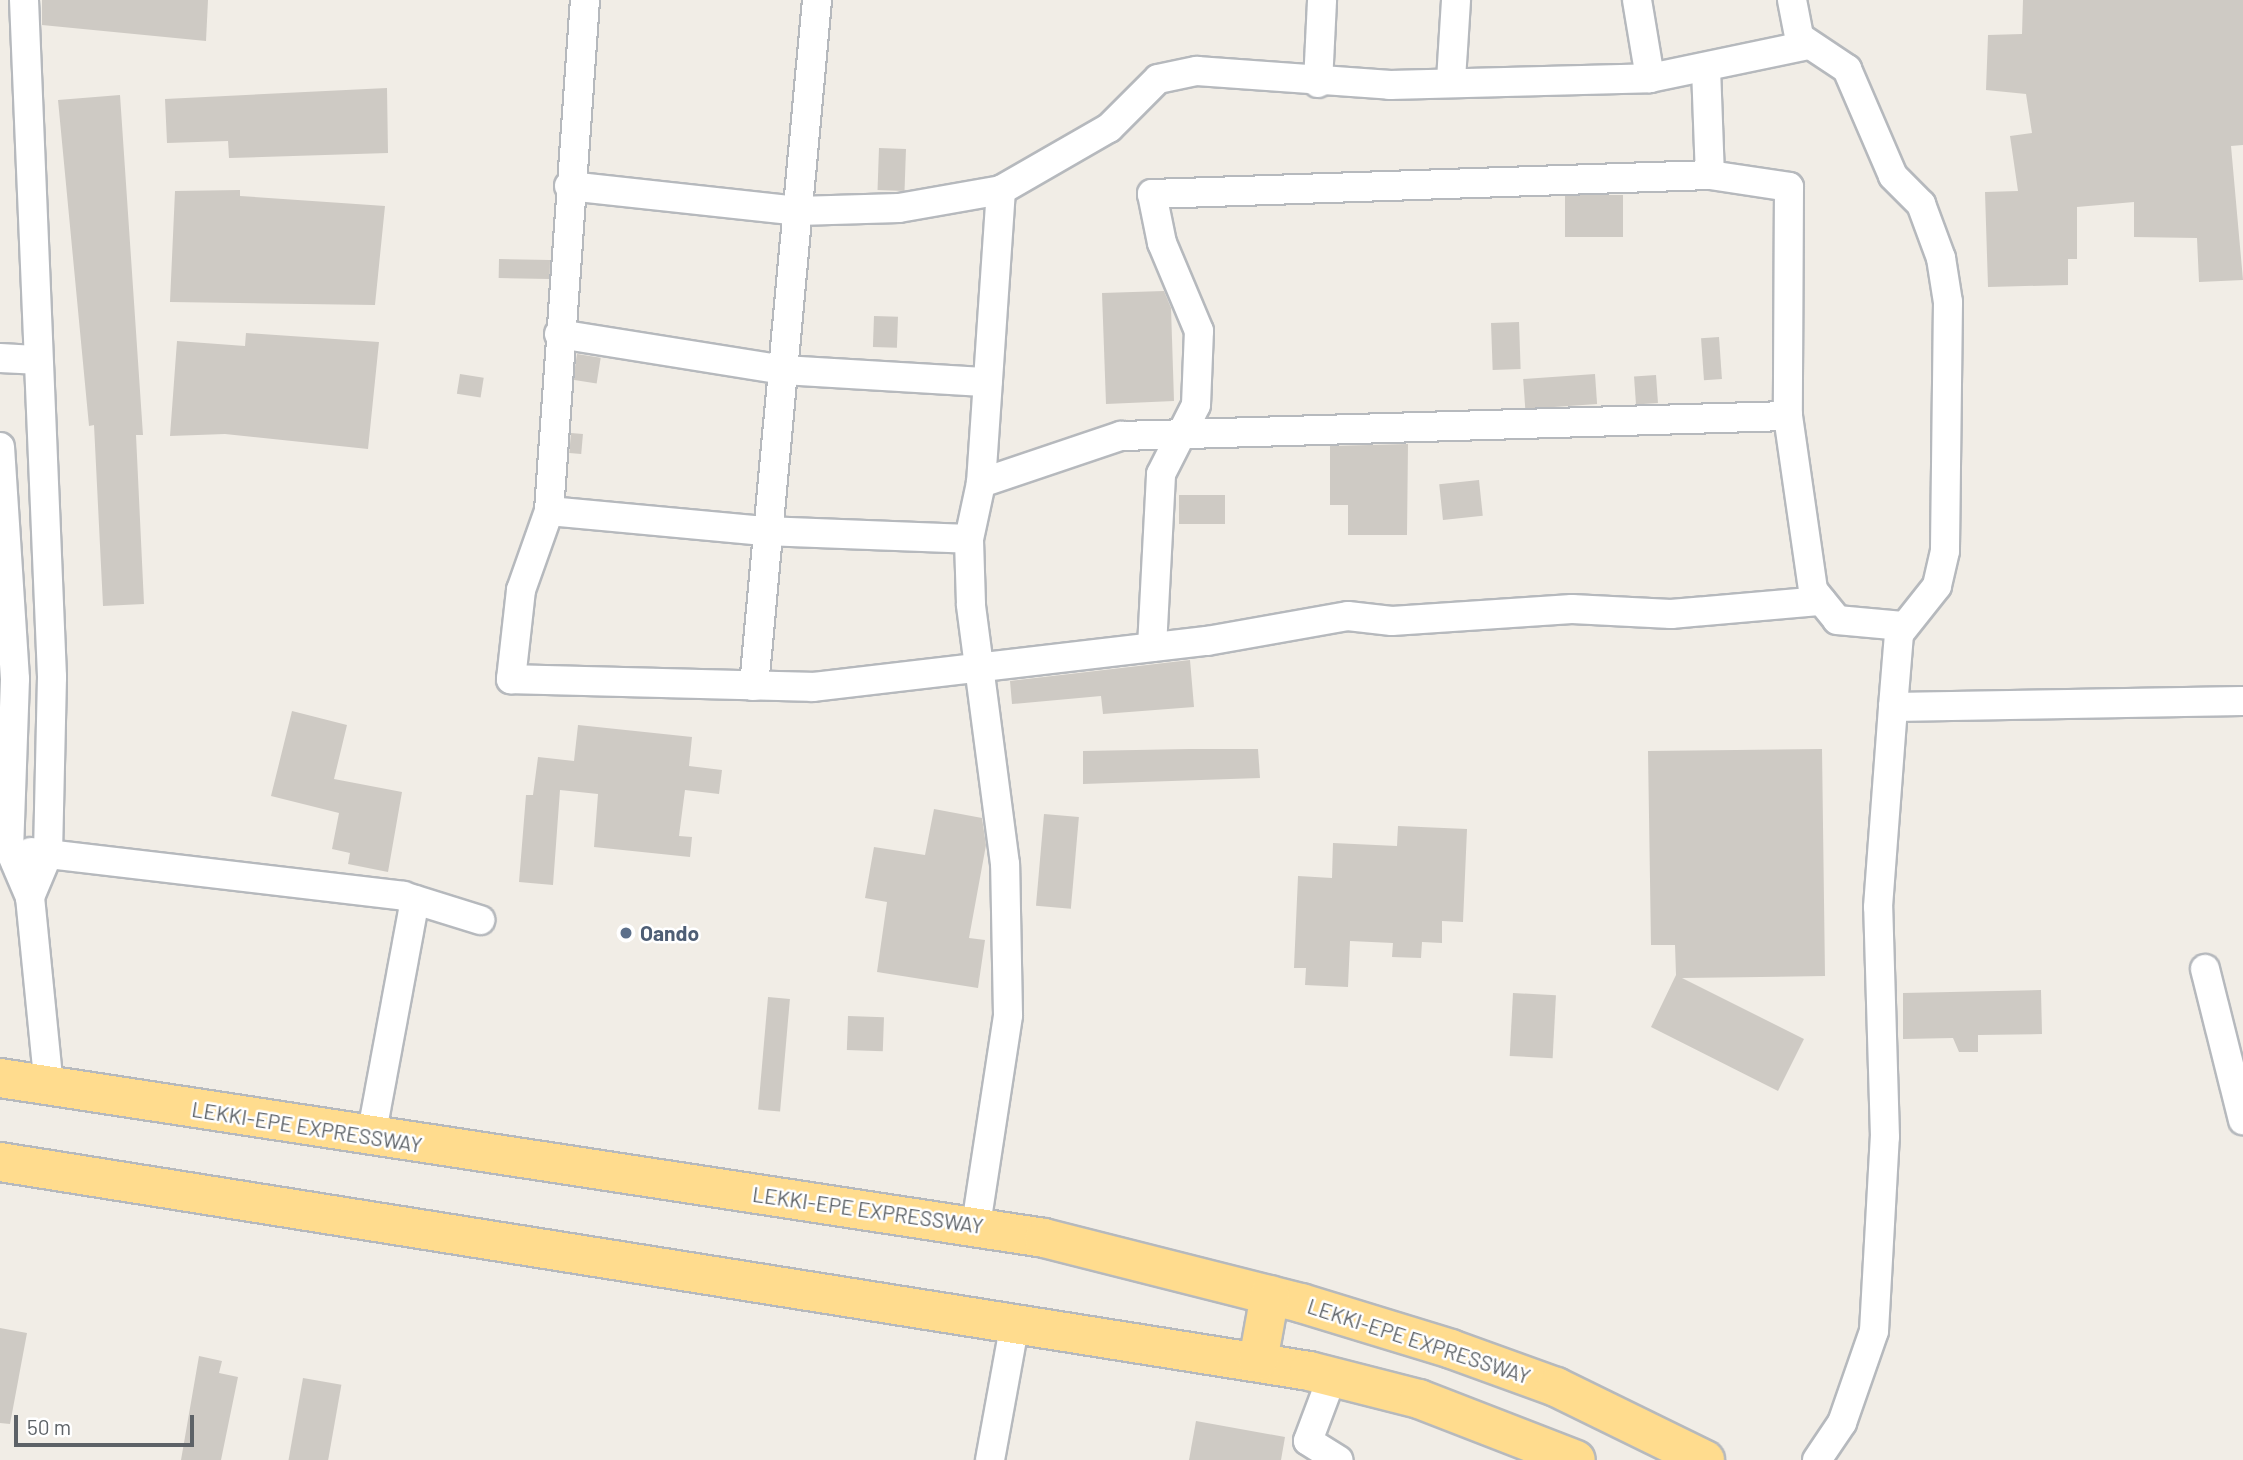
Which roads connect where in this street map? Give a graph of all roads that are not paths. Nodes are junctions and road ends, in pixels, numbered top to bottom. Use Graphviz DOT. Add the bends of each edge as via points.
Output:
graph roads {
  1 [pos="24,0"];
  2 [pos="585,0"];
  3 [pos="817,0"];
  4 [pos="1322,0"];
  5 [pos="1456,0"];
  6 [pos="1637,0"];
  7 [pos="1792,0"];
  8 [pos="1808,45"];
  9 [pos="1706,68"];
  10 [pos="1650,78"];
  11 [pos="1451,80"];
  12 [pos="1318,83"];
  13 [pos="1710,175"];
  14 [pos="569,186"];
  15 [pos="1002,190"];
  16 [pos="798,211"];
  17 [pos="559,334"];
  18 [pos="0,358"];
  19 [pos="36,360"];
  20 [pos="783,370"];
  21 [pos="988,382"];
  22 [pos="1788,416"];
  23 [pos="1183,436"];
  24 [pos="0,447"];
  25 [pos="981,483"];
  26 [pos="549,511"];
  27 [pos="764,531"];
  28 [pos="969,539"];
  29 [pos="1821,601"];
  30 [pos="1903,626"];
  31 [pos="1152,647"];
  32 [pos="981,671"];
  33 [pos="754,686"];
  34 [pos="2243,701"];
  35 [pos="1893,707"];
  36 [pos="4,847"];
  37 [pos="48,854"];
  38 [pos="30,897"];
  39 [pos="415,900"];
  40 [pos="480,920"];
  41 [pos="2205,969"];
  42 [pos="2234,1041"];
  43 [pos="0,1078"];
  44 [pos="49,1086"];
  45 [pos="2243,1119"];
  46 [pos="371,1137"];
  47 [pos="0,1162"];
  48 [pos="976,1225"];
  49 [pos="1270,1295"];
  50 [pos="1015,1322"];
  51 [pos="1258,1361"];
  52 [pos="1332,1377"];
  53 [pos="990,1460"];
  54 [pos="1339,1460"];
  55 [pos="1576,1460"];
  56 [pos="1705,1460"];
  57 [pos="1817,1460"];
  1 -- 19 [label="street"];
  2 -- 14 [label="street"];
  3 -- 16 [label="street"];
  4 -- 12 [label="street"];
  5 -- 11 [label="street"];
  6 -- 10 [label="street"];
  7 -- 8 [label="street" via="1799,37"];
  8 -- 9 [label="street"];
  8 -- 30 [label="street" via="1847,69 1893,176 1921,204 1941,258 1948,302 1945,551 1937,586"];
  9 -- 10 [label="street"];
  9 -- 13 [label="street"];
  10 -- 11 [label="street"];
  11 -- 12 [label="street"];
  12 -- 15 [label="street" via="1197,71 1158,79 1109,128"];
  13 -- 22 [label="street" via="1789,187"];
  13 -- 23 [label="street" via="1152,194 1162,243 1199,331 1196,405"];
  14 -- 16 [label="street"];
  14 -- 17 [label="street"];
  15 -- 16 [label="street" via="899,208"];
  15 -- 21 [label="street"];
  16 -- 20 [label="street"];
  17 -- 20 [label="street"];
  17 -- 26 [label="street"];
  18 -- 19 [label="street"];
  19 -- 37 [label="street" via="52,677"];
  20 -- 21 [label="street"];
  20 -- 27 [label="street"];
  21 -- 25 [label="street"];
  22 -- 23 [label="street"];
  22 -- 29 [label="street" via="1813,590"];
  23 -- 25 [label="street" via="1121,436"];
  23 -- 31 [label="street" via="1161,474"];
  24 -- 36 [label="street" via="15,679"];
  25 -- 28 [label="street"];
  26 -- 27 [label="street"];
  26 -- 33 [label="street" via="521,590 511,679"];
  27 -- 28 [label="street"];
  27 -- 33 [label="street"];
  28 -- 32 [label="street"];
  29 -- 30 [label="street" via="1837,620"];
  29 -- 31 [label="street" via="1671,614 1572,609 1392,621 1348,616"];
  30 -- 35 [label="street" via="1894,653"];
  31 -- 32 [label="street"];
  32 -- 33 [label="street"];
  32 -- 48 [label="street" via="1005,864 1008,1015"];
  34 -- 35 [label="street"];
  35 -- 57 [label="street" via="1878,907 1885,1137 1874,1331 1842,1423"];
  36 -- 37 [label="street"];
  36 -- 38 [label="street"];
  37 -- 38 [label="street"];
  37 -- 39 [label="street"];
  38 -- 44 [label="street"];
  39 -- 40 [label="street"];
  39 -- 46 [label="street"];
  41 -- 42 [label="street"];
  42 -- 45 [label="street"];
  43 -- 44 [label="highway, LEKKI-EPE EXPRESSWAY"];
  44 -- 46 [label="highway, LEKKI-EPE EXPRESSWAY"];
  46 -- 48 [label="highway, LEKKI-EPE EXPRESSWAY"];
  47 -- 50 [label="highway"];
  48 -- 49 [label="highway, LEKKI-EPE EXPRESSWAY"];
  49 -- 51 [label="highway"];
  49 -- 56 [label="highway, LEKKI-EPE EXPRESSWAY" via="1535,1378"];
  50 -- 51 [label="highway"];
  50 -- 53 [label="street"];
  51 -- 52 [label="highway"];
  52 -- 54 [label="street" via="1308,1441"];
  52 -- 55 [label="highway" via="1419,1399"];
}
